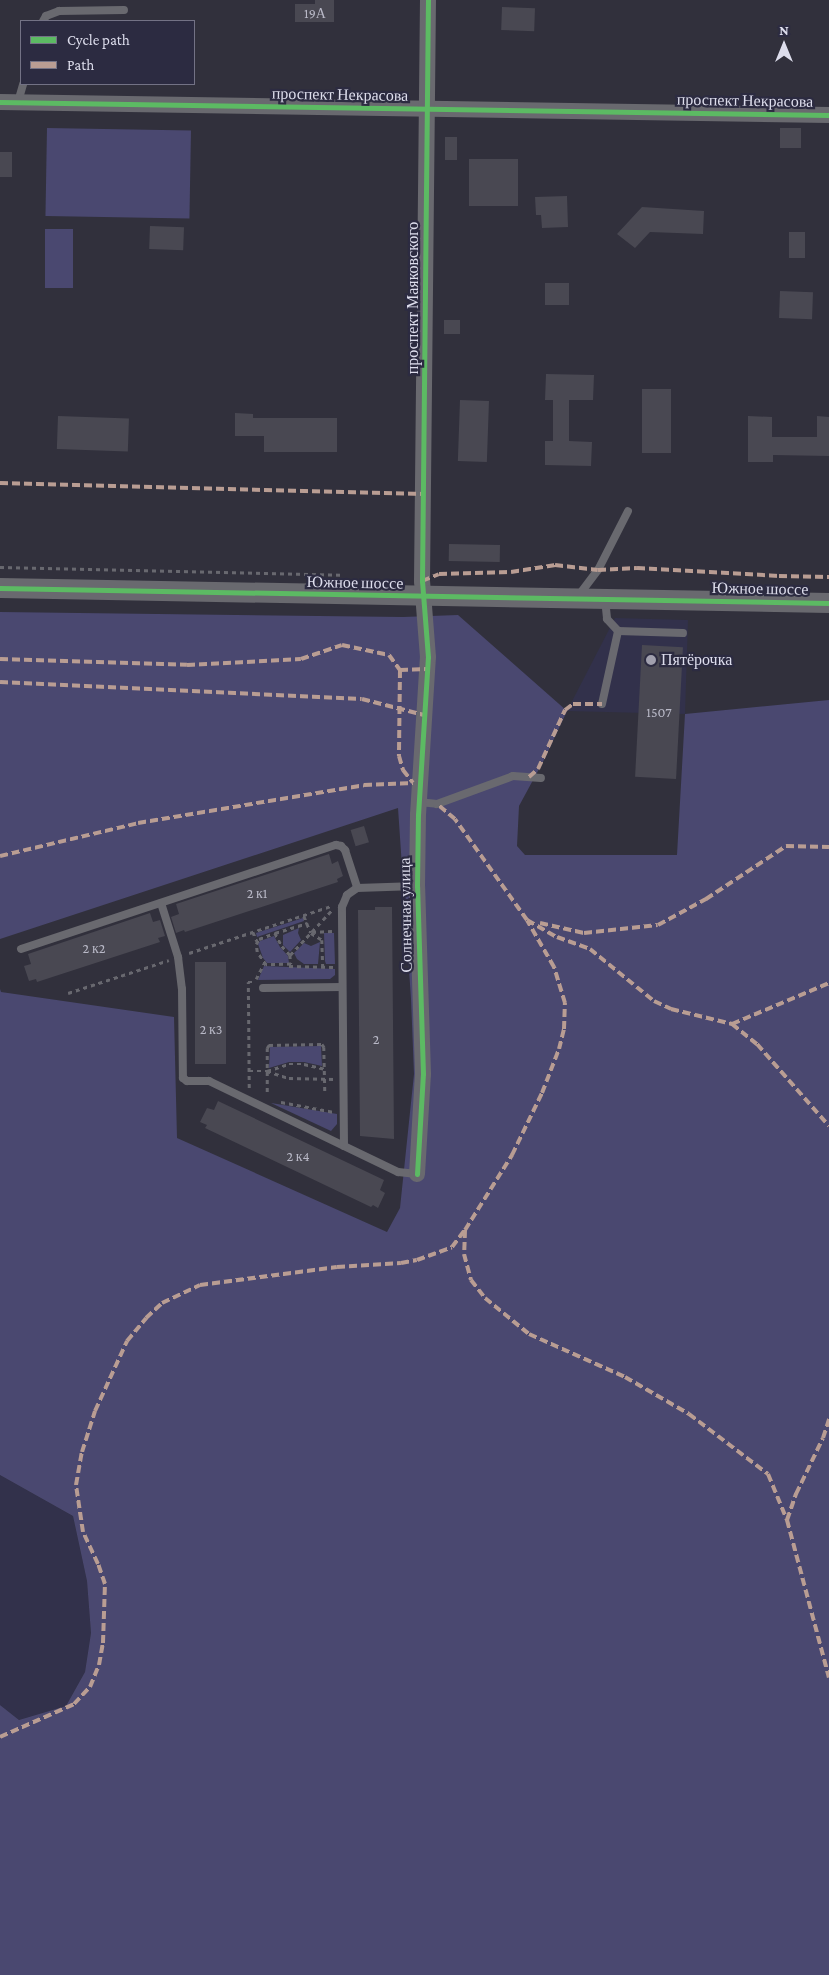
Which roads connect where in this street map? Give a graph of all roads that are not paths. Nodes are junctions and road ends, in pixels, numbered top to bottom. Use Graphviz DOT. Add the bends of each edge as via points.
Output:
graph roads {
  1 [pos="428,0"];
  2 [pos="124,10"];
  3 [pos="44,20"];
  4 [pos="23,85"];
  5 [pos="0,102"];
  6 [pos="18,102"];
  7 [pos="426,109"];
  8 [pos="829,115"];
  9 [pos="628,511"];
  10 [pos="0,588"];
  11 [pos="422,597"];
  12 [pos="577,599"];
  13 [pos="605,599"];
  14 [pos="829,603"];
  15 [pos="618,631"];
  16 [pos="683,633"];
  17 [pos="602,704"];
  18 [pos="541,778"];
  19 [pos="419,802"];
  20 [pos="417,886"];
  21 [pos="357,888"];
  22 [pos="161,903"];
  23 [pos="22,949"];
  24 [pos="264,985"];
  25 [pos="342,987"];
  26 [pos="344,1146"];
  27 [pos="417,1174"];
  1 -- 7 [label="street, проспект Маяковского"];
  2 -- 3 [label="lane" via="58,11"];
  4 -- 6 [label="lane"];
  5 -- 6 [label="street, проспект Некрасова"];
  6 -- 7 [label="street, проспект Некрасова"];
  7 -- 8 [label="street, проспект Некрасова"];
  7 -- 11 [label="street, проспект Маяковского"];
  9 -- 12 [label="lane" via="598,570"];
  10 -- 11 [label="street, Южное шоссе"];
  11 -- 12 [label="street, Южное шоссе"];
  11 -- 19 [label="street, Солнечная улица" via="428,657"];
  12 -- 13 [label="street, Южное шоссе"];
  13 -- 14 [label="street, Южное шоссе"];
  13 -- 15 [label="lane" via="607,619"];
  15 -- 16 [label="lane"];
  15 -- 17 [label="lane"];
  18 -- 19 [label="lane" via="513,776 437,804"];
  19 -- 20 [label="street, Солнечная улица"];
  20 -- 21 [label="lane"];
  20 -- 27 [label="street, Солнечная улица" via="423,1074"];
  21 -- 22 [label="lane" via="345,850 336,845"];
  21 -- 25 [label="lane" via="347,895 342,907"];
  22 -- 23 [label="lane"];
  22 -- 26 [label="lane" via="178,956 182,989 183,1078 187,1082 209,1081"];
  24 -- 25 [label="lane"];
  25 -- 26 [label="lane"];
  26 -- 27 [label="lane" via="398,1172"];
}
